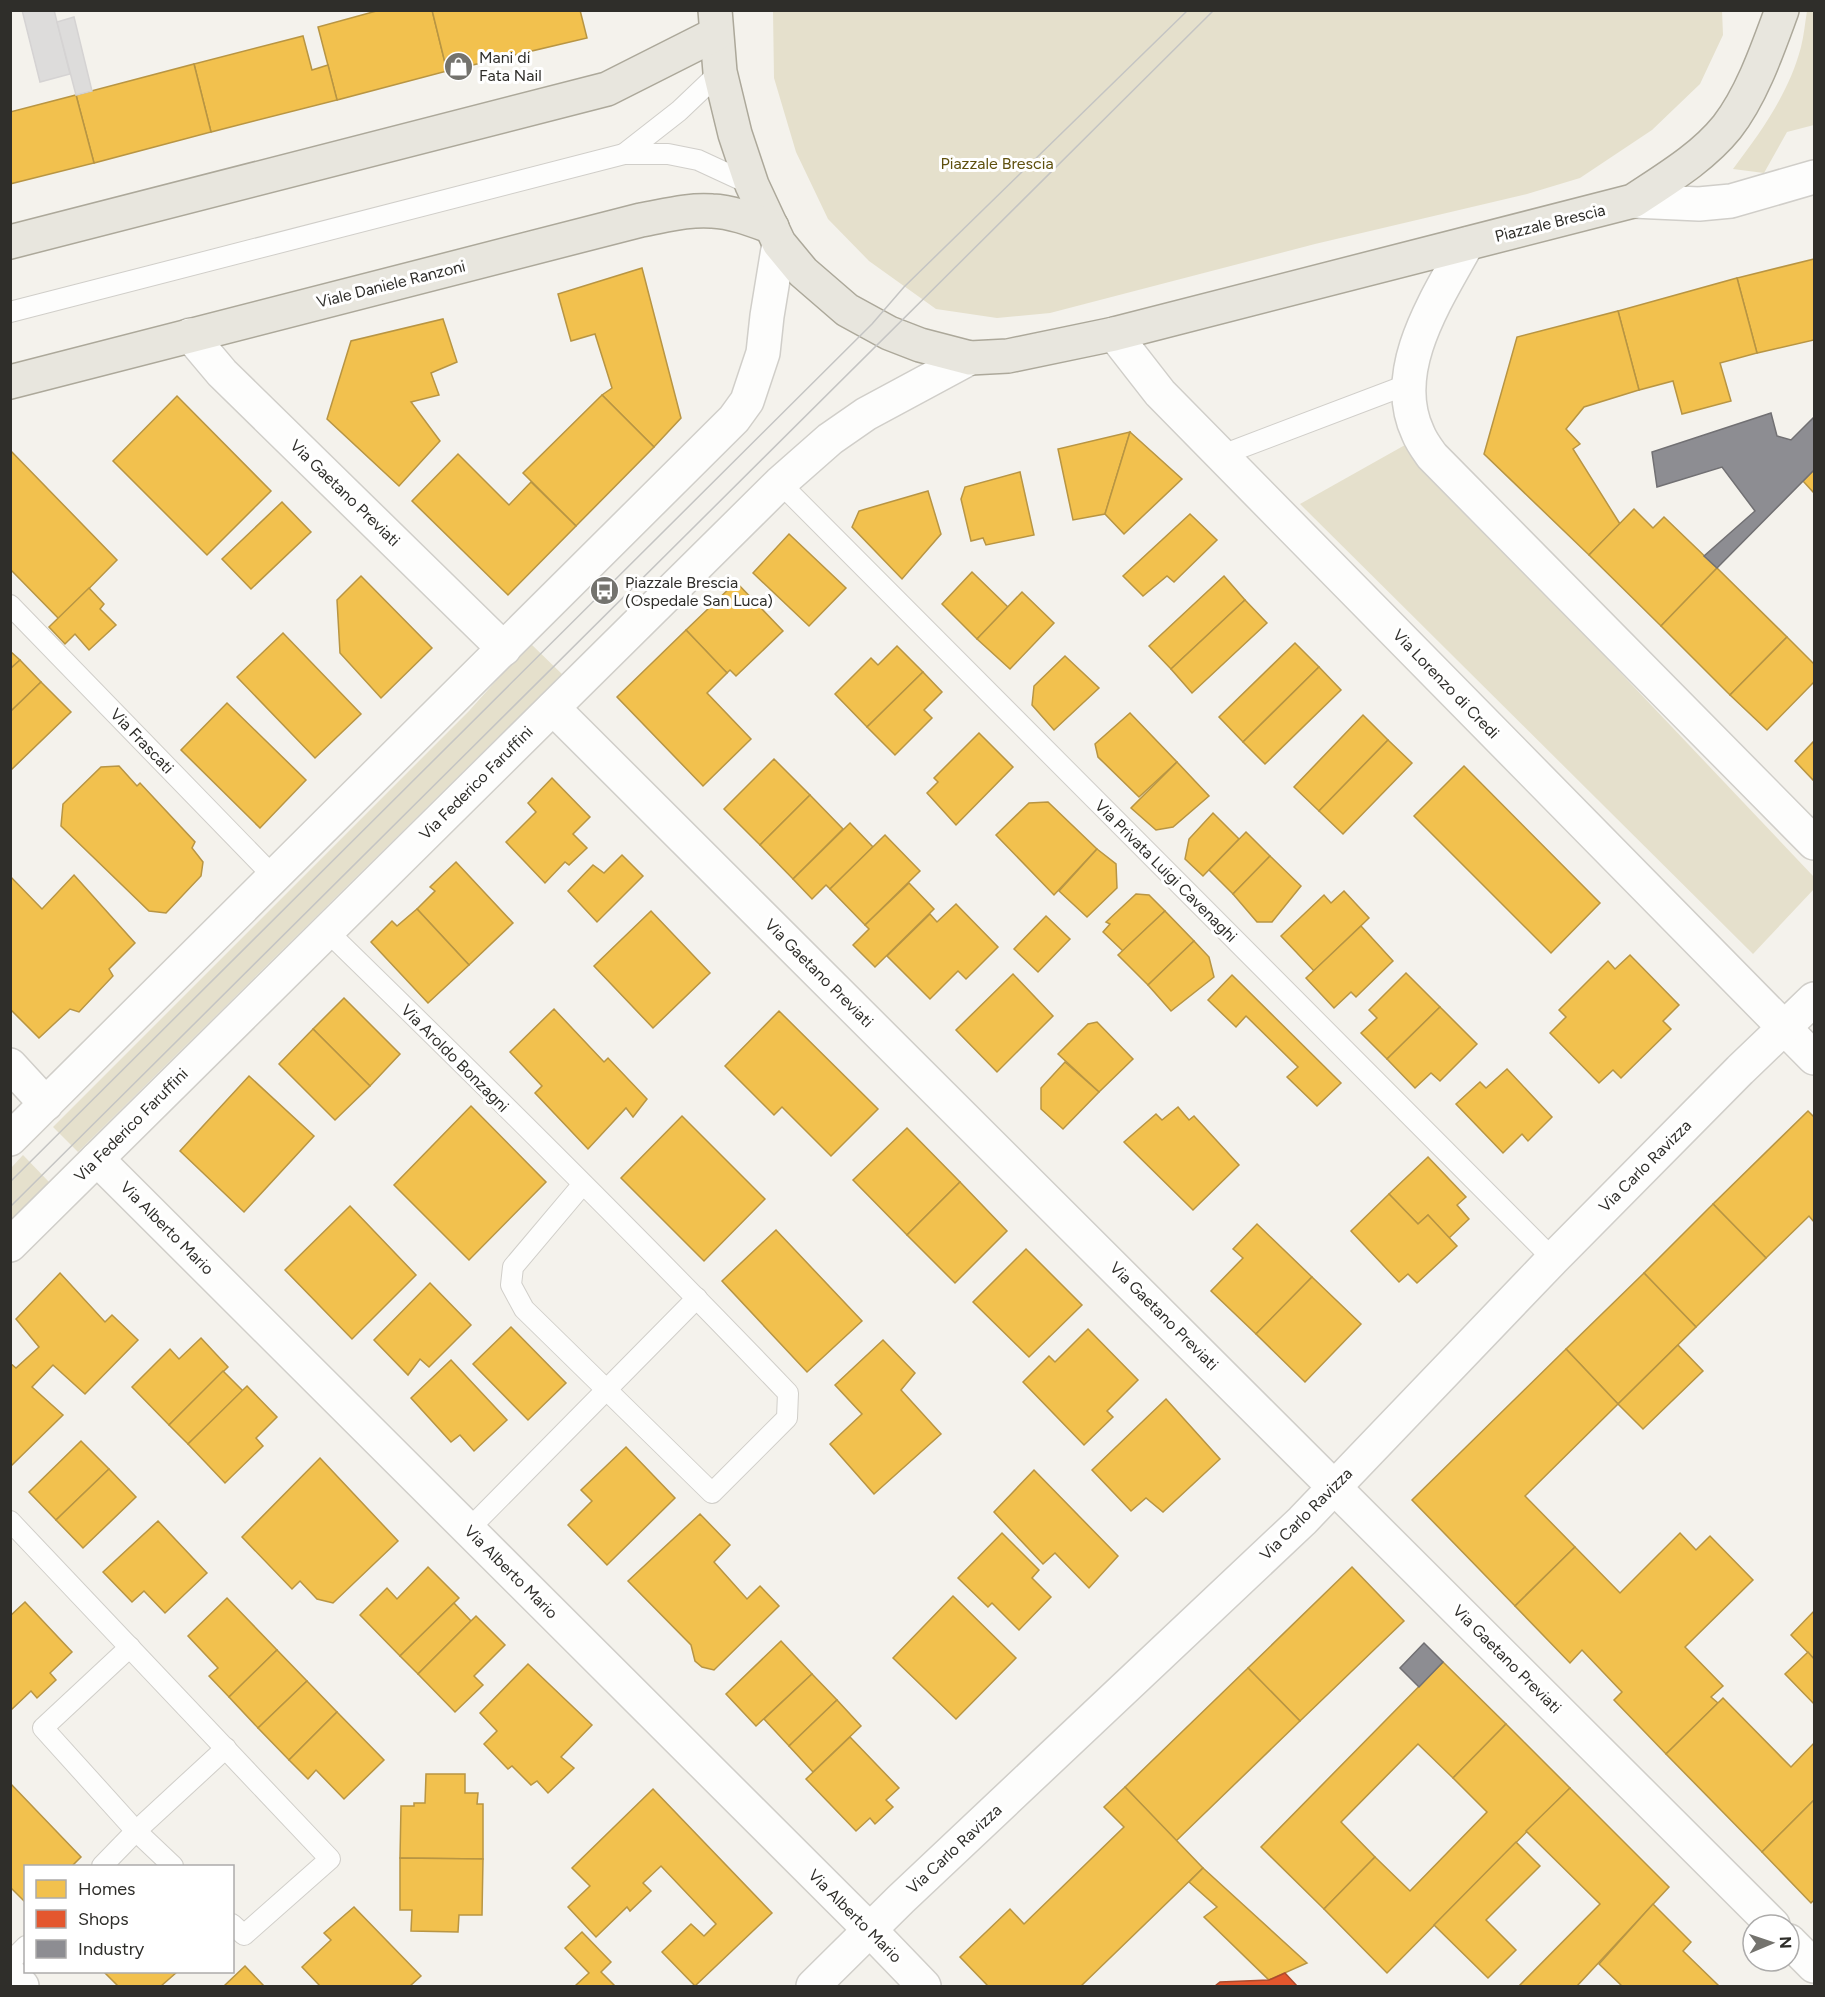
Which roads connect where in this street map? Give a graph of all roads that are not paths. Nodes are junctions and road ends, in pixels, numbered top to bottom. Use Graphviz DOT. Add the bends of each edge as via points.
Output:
graph roads {
  1 [pos="1782,10"];
  2 [pos="715,22"];
  3 [pos="720,72"];
  4 [pos="624,154"];
  5 [pos="1815,177"];
  6 [pos="752,185"];
  7 [pos="1633,201"];
  8 [pos="776,235"];
  9 [pos="10,242"];
  10 [pos="1467,244"];
  11 [pos="10,312"];
  12 [pos="1114,334"];
  13 [pos="190,335"];
  14 [pos="970,357"];
  15 [pos="10,382"];
  16 [pos="1408,384"];
  17 [pos="1222,455"];
  18 [pos="780,483"];
  19 [pos="10,605"];
  20 [pos="504,649"];
  21 [pos="553,708"];
  22 [pos="1815,843"];
  23 [pos="274,877"];
  24 [pos="327,932"];
  25 [pos="1815,999"];
  26 [pos="1784,1029"];
  27 [pos="1815,1058"];
  28 [pos="10,1065"];
  29 [pos="46,1104"];
  30 [pos="10,1139"];
  31 [pos="97,1159"];
  32 [pos="583,1184"];
  33 [pos="10,1245"];
  34 [pos="1553,1259"];
  35 [pos="697,1298"];
  36 [pos="607,1389"];
  37 [pos="1335,1487"];
  38 [pos="10,1521"];
  39 [pos="468,1530"];
  40 [pos="130,1647"];
  41 [pos="226,1748"];
  42 [pos="136,1831"];
  43 [pos="103,1865"];
  44 [pos="172,1865"];
  45 [pos="1761,1913"];
  46 [pos="234,1926"];
  47 [pos="870,1930"];
  48 [pos="24,1948"];
  49 [pos="1801,1953"];
  50 [pos="10,1962"];
  51 [pos="1815,1966"];
  52 [pos="10,1975"];
  53 [pos="22,1986"];
  54 [pos="813,1986"];
  55 [pos="924,1986"];
  1 -- 7 [label="main road, Piazzale Brescia" via="1748,91 1727,127 1690,163"];
  2 -- 3 [label="main road, Piazzale Brescia"];
  2 -- 9 [label="main road" via="607,89"];
  3 -- 4 [label="lane" via="672,117"];
  3 -- 6 [label="main road, Piazzale Brescia"];
  4 -- 6 [label="lane" via="668,154 698,160"];
  4 -- 11 [label="lane"];
  5 -- 7 [label="street, Piazzale Brescia" via="1731,201"];
  6 -- 8 [label="main road, Piazzale Brescia"];
  7 -- 10 [label="main road, Piazzale Brescia"];
  8 -- 13 [label="main road, Viale Daniele Ranzoni" via="746,217 711,211 674,214"];
  8 -- 14 [label="main road, Piazzale Brescia" via="803,272 847,310 920,345"];
  8 -- 20 [label="street" via="763,353 747,402 726,428"];
  10 -- 12 [label="main road, Piazzale Brescia"];
  10 -- 16 [label="street" via="1427,318 1415,348"];
  12 -- 14 [label="main road, Piazzale Brescia" via="1008,356"];
  12 -- 17 [label="street, Via Lorenzo di Credi" via="1161,393"];
  13 -- 15 [label="main road, Viale Daniele Ranzoni"];
  13 -- 20 [label="street, Via Gaetano Previati" via="222,373"];
  14 -- 18 [label="street, Via Federico Faruffini" via="866,414 830,439"];
  16 -- 17 [label="lane"];
  16 -- 22 [label="street" via="1417,432 1432,456"];
  17 -- 26 [label="street, Via Lorenzo di Credi"];
  18 -- 21 [label="street, Via Federico Faruffini"];
  18 -- 34 [label="lane, Via Privata Luigi Cavenaghi"];
  19 -- 23 [label="lane, Via Frascati"];
  20 -- 23 [label="street"];
  21 -- 24 [label="street, Via Federico Faruffini"];
  21 -- 37 [label="street, Via Gaetano Previati"];
  23 -- 29 [label="street"];
  24 -- 31 [label="street, Via Federico Faruffini"];
  24 -- 32 [label="lane, Via Aroldo Bonzagni"];
  25 -- 26 [label="street, Via Carlo Ravizza"];
  26 -- 27 [label="street, Via Lorenzo di Credi"];
  26 -- 34 [label="street, Via Carlo Ravizza"];
  28 -- 29 [label="street"];
  29 -- 30 [label="street"];
  31 -- 33 [label="street, Via Federico Faruffini"];
  31 -- 39 [label="street, Via Alberto Mario"];
  32 -- 35 [label="lane, Via Aroldo Bonzagni"];
  32 -- 36 [label="lane, Via Aroldo Bonzagni" via="513,1267 511,1285 524,1309"];
  34 -- 37 [label="street, Via Carlo Ravizza"];
  35 -- 36 [label="lane"];
  35 -- 36 [label="lane, Via Aroldo Bonzagni" via="788,1393 787,1419 712,1493"];
  36 -- 39 [label="lane"];
  37 -- 45 [label="street, Via Gaetano Previati"];
  37 -- 47 [label="street, Via Carlo Ravizza"];
  38 -- 40 [label="lane"];
  39 -- 47 [label="street, Via Alberto Mario"];
  40 -- 41 [label="lane"];
  40 -- 42 [label="lane" via="43,1728"];
  41 -- 42 [label="lane"];
  41 -- 46 [label="lane" via="330,1859 244,1935"];
  42 -- 43 [label="lane"];
  42 -- 44 [label="lane"];
  47 -- 54 [label="street, Via Carlo Ravizza"];
  47 -- 55 [label="street, Via Alberto Mario"];
  48 -- 50 [label="lane"];
  49 -- 51 [label="street"];
  52 -- 53 [label="street"];
}
